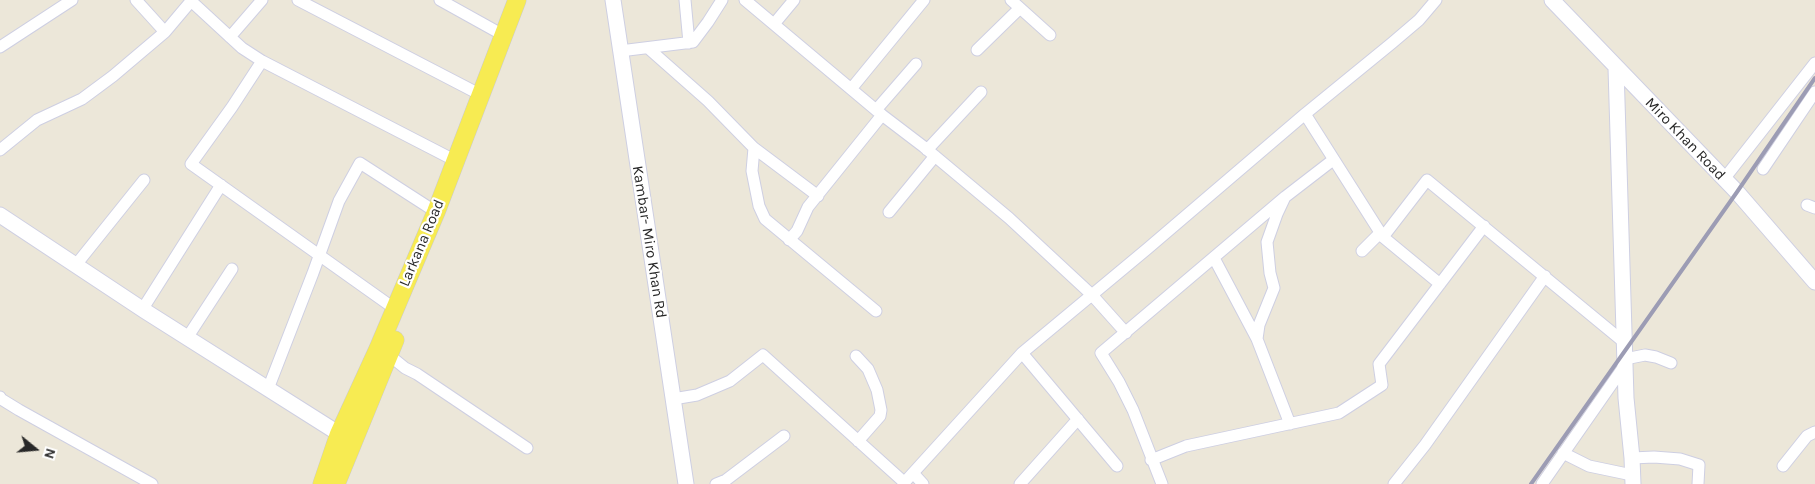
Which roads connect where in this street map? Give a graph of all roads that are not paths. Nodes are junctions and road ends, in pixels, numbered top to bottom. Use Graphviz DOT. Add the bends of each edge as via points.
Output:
graph roads {
  1 [pos="72,0"];
  2 [pos="136,0"];
  3 [pos="192,0"];
  4 [pos="262,0"];
  5 [pos="298,0"];
  6 [pos="440,0"];
  7 [pos="517,0"];
  8 [pos="528,0"];
  9 [pos="613,0"];
  10 [pos="685,0"];
  11 [pos="722,0"];
  12 [pos="745,0"];
  13 [pos="794,0"];
  14 [pos="924,0"];
  15 [pos="1436,0"];
  16 [pos="1552,0"];
  17 [pos="1015,4"];
  18 [pos="774,24"];
  19 [pos="165,32"];
  20 [pos="503,34"];
  21 [pos="1050,35"];
  22 [pos="230,37"];
  23 [pos="690,43"];
  24 [pos="0,48"];
  25 [pos="648,48"];
  26 [pos="977,50"];
  27 [pos="620,51"];
  28 [pos="262,61"];
  29 [pos="1815,63"];
  30 [pos="916,64"];
  31 [pos="1616,68"];
  32 [pos="851,89"];
  33 [pos="982,92"];
  34 [pos="1815,92"];
  35 [pos="481,95"];
  36 [pos="879,112"];
  37 [pos="1305,114"];
  38 [pos="754,148"];
  39 [pos="0,150"];
  40 [pos="931,153"];
  41 [pos="1333,160"];
  42 [pos="456,161"];
  43 [pos="1762,169"];
  44 [pos="1724,179"];
  45 [pos="144,180"];
  46 [pos="221,185"];
  47 [pos="818,196"];
  48 [pos="1285,197"];
  49 [pos="436,212"];
  50 [pos="889,212"];
  51 [pos="0,215"];
  52 [pos="1484,226"];
  53 [pos="1381,235"];
  54 [pos="789,240"];
  55 [pos="1362,251"];
  56 [pos="319,255"];
  57 [pos="1214,258"];
  58 [pos="74,266"];
  59 [pos="232,270"];
  60 [pos="1545,276"];
  61 [pos="1814,278"];
  62 [pos="1440,284"];
  63 [pos="1092,295"];
  64 [pos="395,309"];
  65 [pos="142,310"];
  66 [pos="876,311"];
  67 [pos="1126,333"];
  68 [pos="187,338"];
  69 [pos="1257,339"];
  70 [pos="1625,342"];
  71 [pos="1022,353"];
  72 [pos="389,355"];
  73 [pos="856,356"];
  74 [pos="1625,362"];
  75 [pos="1671,363"];
  76 [pos="268,389"];
  77 [pos="0,397"];
  78 [pos="673,399"];
  79 [pos="1078,419"];
  80 [pos="1290,424"];
  81 [pos="1815,432"];
  82 [pos="784,436"];
  83 [pos="346,438"];
  84 [pos="858,441"];
  85 [pos="527,448"];
  86 [pos="1563,454"];
  87 [pos="1632,458"];
  88 [pos="1151,460"];
  89 [pos="1117,466"];
  90 [pos="1783,466"];
  91 [pos="913,473"];
  92 [pos="1632,480"];
  93 [pos="904,483"];
  94 [pos="152,484"];
  95 [pos="322,484"];
  96 [pos="336,484"];
  97 [pos="686,484"];
  98 [pos="716,484"];
  99 [pos="923,484"];
  100 [pos="1020,484"];
  101 [pos="1162,484"];
  102 [pos="1394,484"];
  103 [pos="1542,484"];
  104 [pos="1698,484"];
  1 -- 24 [label="street"];
  2 -- 19 [label="street"];
  3 -- 19 [label="street"];
  3 -- 22 [label="street"];
  4 -- 22 [label="street"];
  5 -- 35 [label="street"];
  6 -- 20 [label="street"];
  7 -- 20 [label="main road, Larkana Road"];
  8 -- 72 [label="main road, Larkana Road" via="458,186"];
  9 -- 27 [label="main road, Kambar- Miro Khan Rd"];
  10 -- 23 [label="street"];
  11 -- 23 [label="street"];
  12 -- 18 [label="street"];
  13 -- 18 [label="street"];
  14 -- 32 [label="street"];
  15 -- 37 [label="street" via="1419,20"];
  16 -- 31 [label="main road, Miro Khan Road"];
  17 -- 21 [label="street"];
  17 -- 26 [label="street"];
  18 -- 32 [label="street"];
  19 -- 39 [label="street" via="98,88 37,120"];
  20 -- 35 [label="main road, Larkana Road"];
  22 -- 28 [label="street"];
  23 -- 25 [label="street"];
  25 -- 27 [label="street"];
  25 -- 38 [label="street" via="708,101"];
  27 -- 78 [label="main road, Kambar- Miro Khan Rd"];
  28 -- 42 [label="street"];
  28 -- 46 [label="street" via="191,164"];
  29 -- 44 [label="street"];
  30 -- 36 [label="street"];
  31 -- 44 [label="main road, Miro Khan Road"];
  31 -- 70 [label="main road"];
  32 -- 36 [label="street"];
  33 -- 40 [label="street"];
  34 -- 43 [label="street"];
  35 -- 42 [label="main road, Larkana Road"];
  36 -- 40 [label="street"];
  36 -- 47 [label="street"];
  37 -- 41 [label="street"];
  37 -- 63 [label="street"];
  38 -- 47 [label="street"];
  38 -- 54 [label="street" via="752,171 758,206 765,219"];
  40 -- 50 [label="street"];
  40 -- 63 [label="street" via="1009,218"];
  41 -- 48 [label="street"];
  41 -- 53 [label="street"];
  42 -- 49 [label="main road, Larkana Road"];
  44 -- 61 [label="main road, Miro Khan Road"];
  45 -- 58 [label="street"];
  46 -- 56 [label="street"];
  46 -- 65 [label="street"];
  47 -- 54 [label="street" via="808,206 797,231"];
  48 -- 57 [label="street"];
  48 -- 69 [label="street" via="1266,242 1274,288 1259,325"];
  49 -- 56 [label="street" via="360,163 339,201"];
  49 -- 64 [label="main road, Larkana Road"];
  51 -- 58 [label="main road"];
  52 -- 53 [label="street" via="1426,180"];
  52 -- 60 [label="street"];
  52 -- 62 [label="street"];
  53 -- 55 [label="street"];
  53 -- 62 [label="street"];
  54 -- 66 [label="street"];
  56 -- 64 [label="street"];
  56 -- 76 [label="street"];
  57 -- 67 [label="street"];
  57 -- 69 [label="street"];
  58 -- 65 [label="main road"];
  59 -- 68 [label="street"];
  60 -- 70 [label="street"];
  60 -- 102 [label="street"];
  62 -- 80 [label="street" via="1379,364 1382,385 1339,413"];
  63 -- 67 [label="street"];
  63 -- 71 [label="street"];
  64 -- 83 [label="main road, Larkana Road"];
  65 -- 68 [label="main road"];
  67 -- 88 [label="street" via="1101,353 1133,410"];
  68 -- 76 [label="main road"];
  69 -- 80 [label="street"];
  70 -- 74 [label="main road"];
  71 -- 79 [label="street"];
  71 -- 91 [label="street"];
  72 -- 83 [label="main road, Larkana Road"];
  72 -- 85 [label="street"];
  73 -- 84 [label="street" via="868,369 881,410 880,416"];
  74 -- 75 [label="street" via="1645,355"];
  74 -- 86 [label="street"];
  74 -- 87 [label="main road"];
  76 -- 83 [label="main road"];
  77 -- 94 [label="street"];
  78 -- 84 [label="street" via="730,382 763,355"];
  78 -- 97 [label="main road, Kambar- Miro Khan Rd"];
  79 -- 89 [label="street"];
  79 -- 100 [label="street"];
  80 -- 88 [label="street" via="1186,446"];
  81 -- 90 [label="street" via="1807,436"];
  82 -- 98 [label="street"];
  83 -- 95 [label="main road, Larkana Road"];
  83 -- 96 [label="main road, Larkana Road"];
  84 -- 93 [label="street"];
  86 -- 92 [label="street"];
  86 -- 103 [label="street"];
  87 -- 92 [label="main road"];
  87 -- 104 [label="street" via="1680,459 1699,465"];
  88 -- 101 [label="street"];
  91 -- 93 [label="street"];
  91 -- 99 [label="street"];
}
